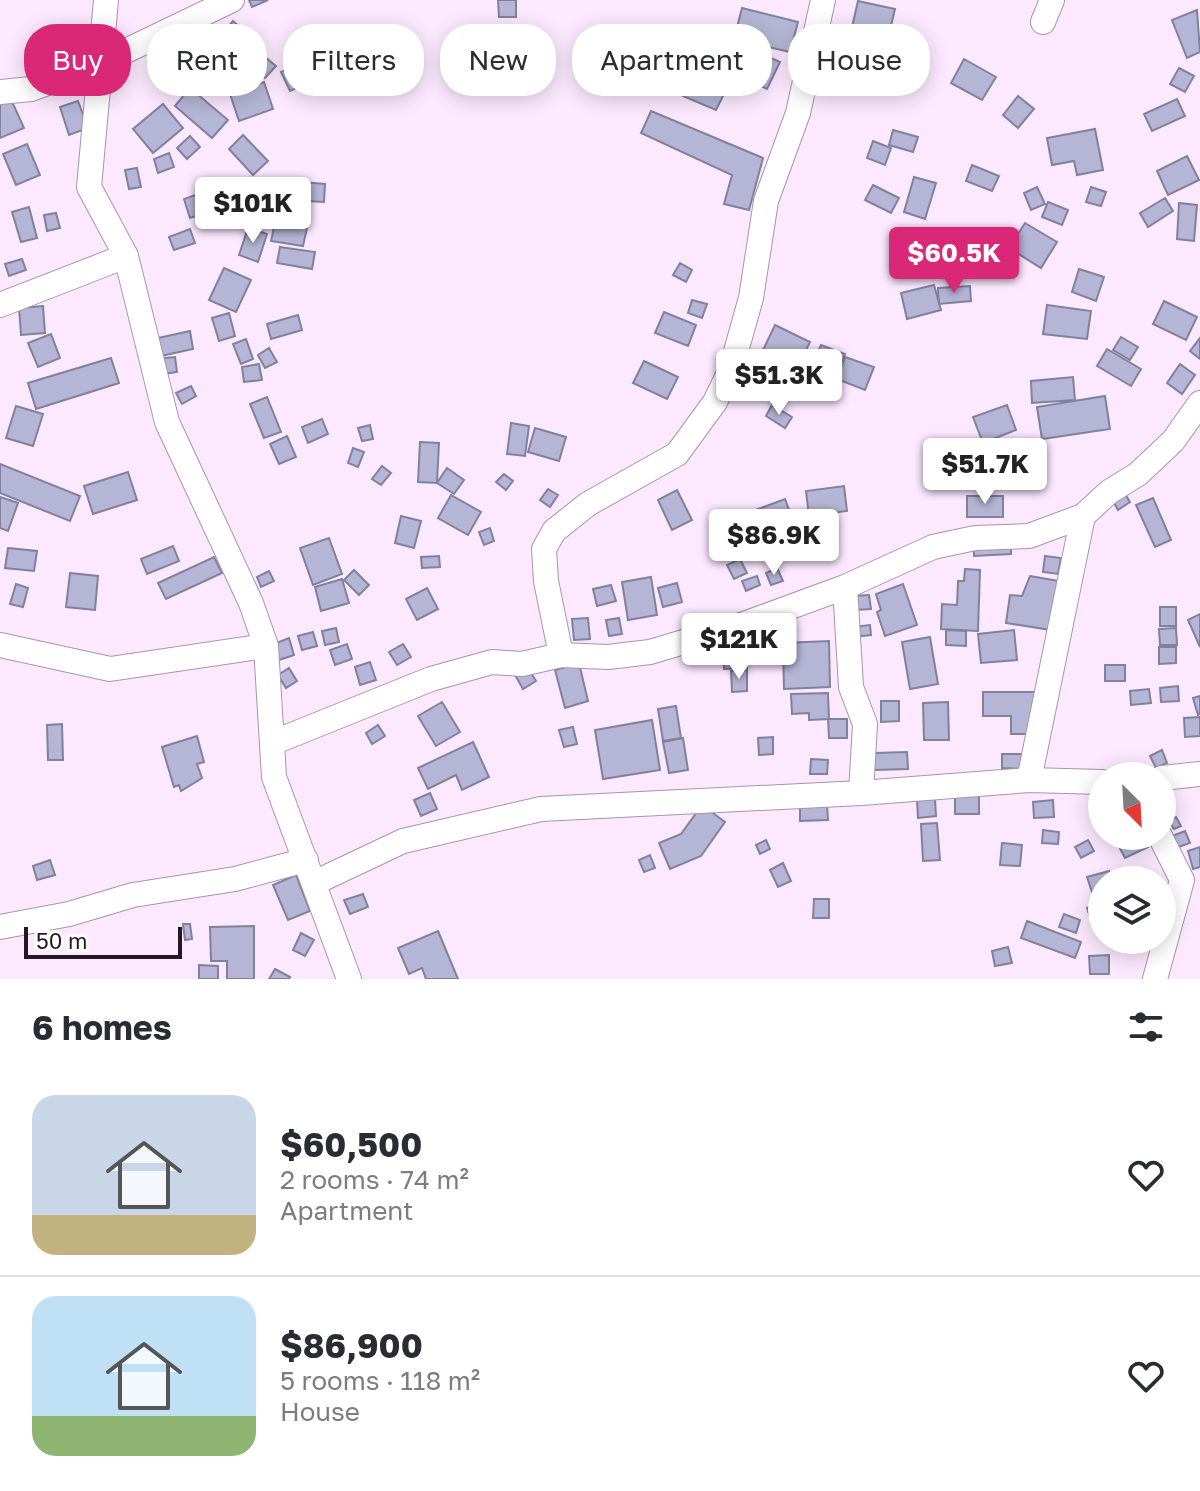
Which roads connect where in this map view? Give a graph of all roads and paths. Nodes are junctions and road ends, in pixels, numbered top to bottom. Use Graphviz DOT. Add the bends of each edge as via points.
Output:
graph roads {
  1 [pos="106,0"];
  2 [pos="232,0"];
  3 [pos="823,0"];
  4 [pos="105,24"];
  5 [pos="131,49"];
  6 [pos="24,90"];
  7 [pos="0,92"];
  8 [pos="99,96"];
  9 [pos="126,256"];
  10 [pos="0,305"];
  11 [pos="1200,403"];
  12 [pos="1083,516"];
  13 [pos="845,587"];
  14 [pos="0,645"];
  15 [pos="266,646"];
  16 [pos="561,655"];
  17 [pos="272,743"];
  18 [pos="1200,774"];
  19 [pos="1176,777"];
  20 [pos="1029,780"];
  21 [pos="1088,782"];
  22 [pos="861,793"];
  23 [pos="1167,850"];
  24 [pos="310,872"];
  25 [pos="0,927"];
  26 [pos="349,979"];
  27 [pos="1155,979"];
  1 -- 4 [label="street"];
  2 -- 5 [label="street"];
  3 -- 16 [label="street" via="798,113 766,201 751,298 731,369 715,402 677,454 588,504 554,531 544,549"];
  6 -- 7 [label="street"];
  8 -- 9 [label="street" via="89,187"];
  9 -- 10 [label="street"];
  9 -- 15 [label="street" via="167,422"];
  11 -- 12 [label="street" via="1173,441"];
  12 -- 13 [label="street" via="1029,536 975,538 933,547"];
  12 -- 20 [label="street"];
  13 -- 16 [label="street" via="665,649 608,657"];
  13 -- 22 [label="street" via="851,687 865,724"];
  14 -- 15 [label="street" via="110,669"];
  15 -- 17 [label="street"];
  16 -- 17 [label="street" via="522,664 492,662 431,679"];
  17 -- 24 [label="street" via="274,777"];
  18 -- 19 [label="street"];
  20 -- 21 [label="street"];
  20 -- 22 [label="street"];
  22 -- 24 [label="street" via="541,809 403,841"];
  23 -- 27 [label="street" via="1182,880"];
  24 -- 25 [label="street" via="133,895"];
  24 -- 26 [label="street"];
}
